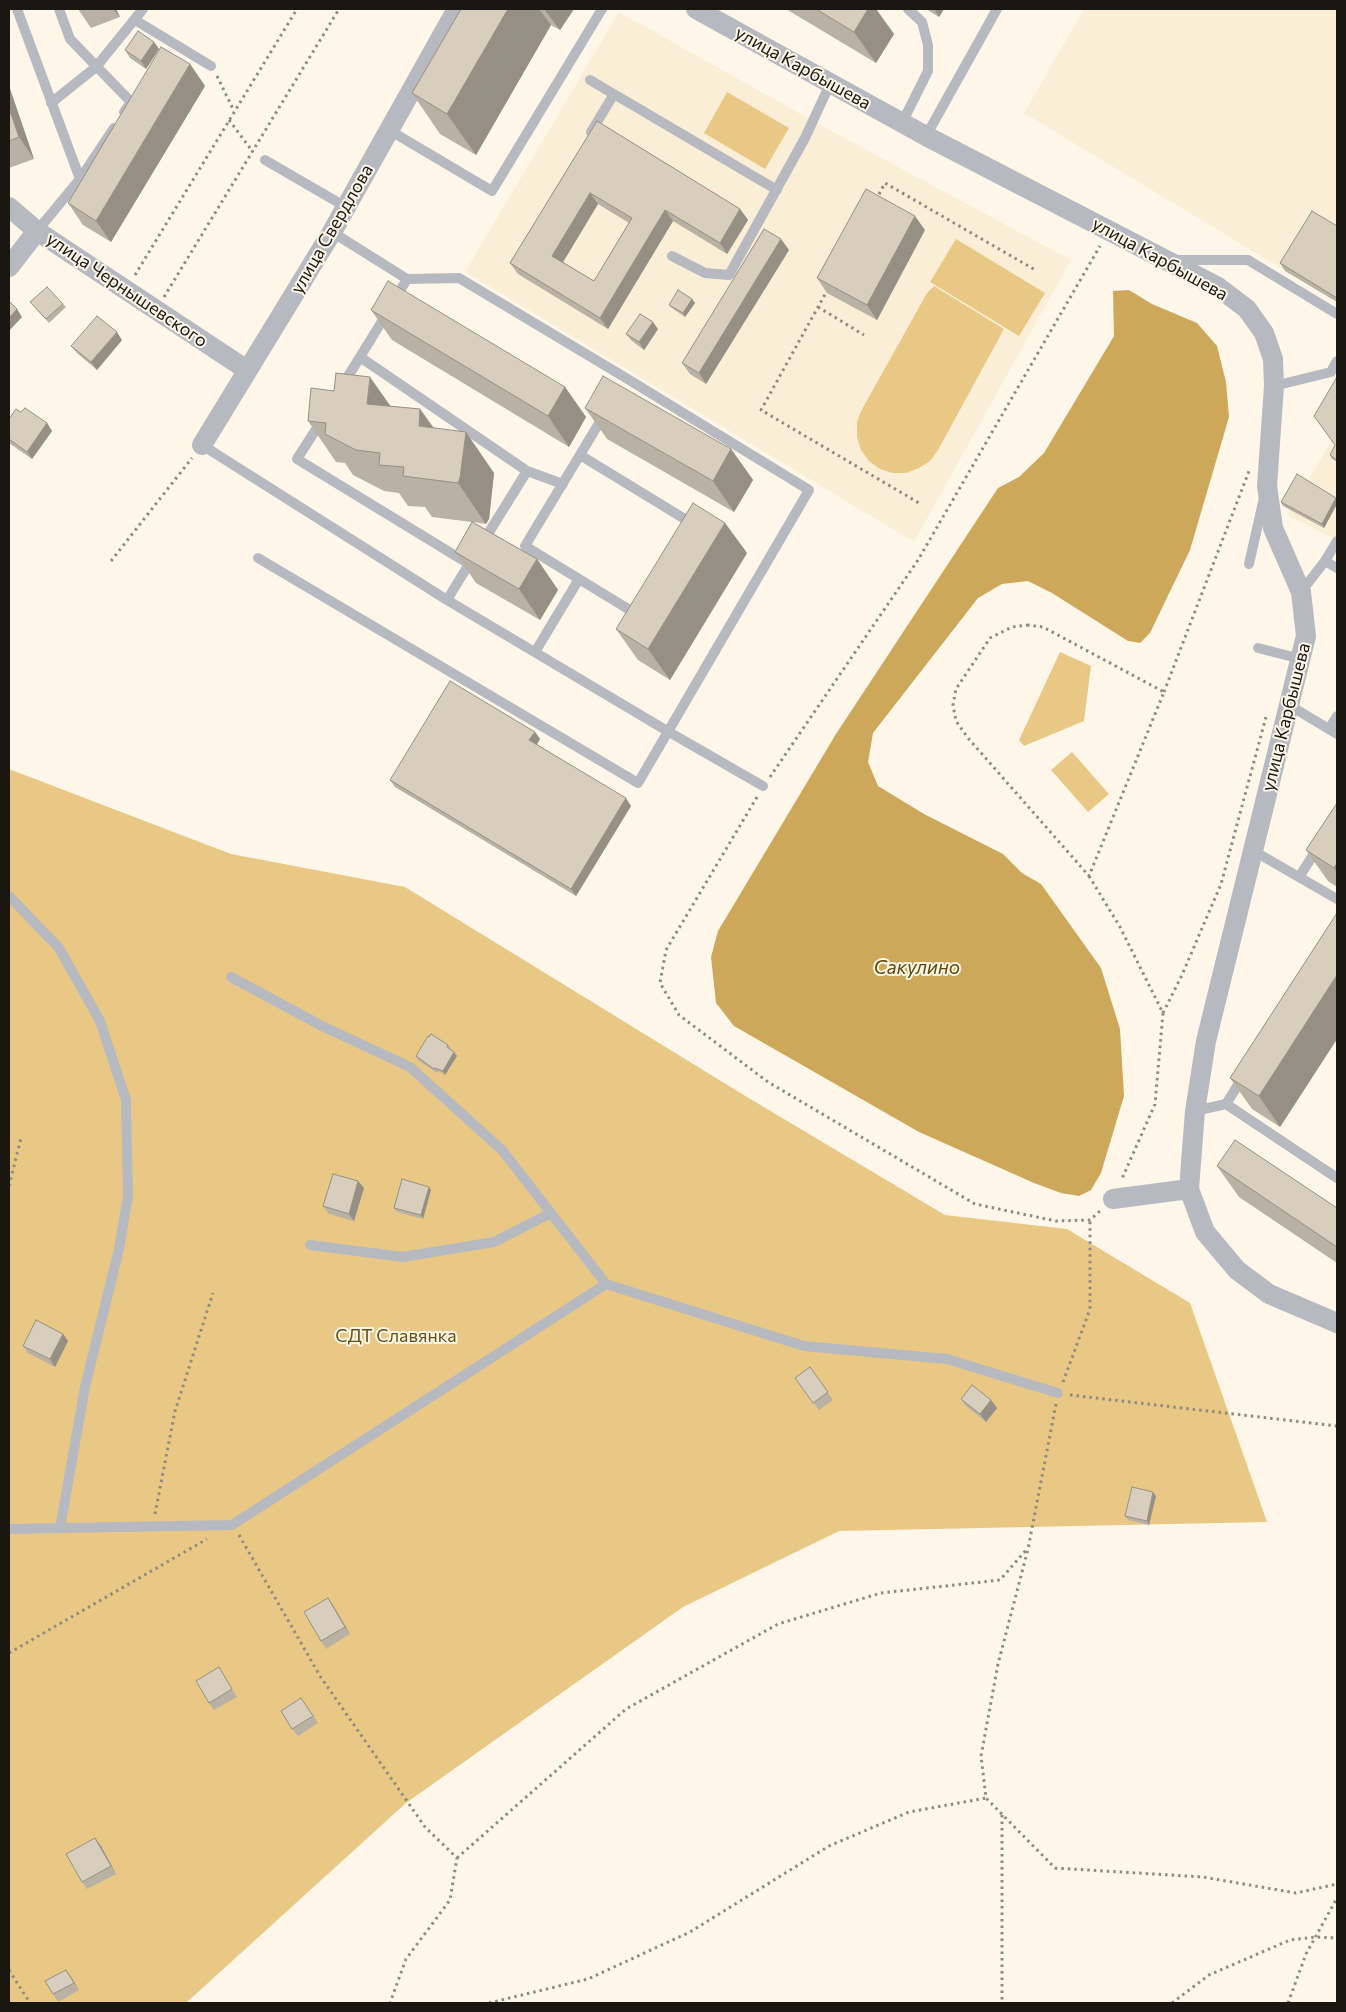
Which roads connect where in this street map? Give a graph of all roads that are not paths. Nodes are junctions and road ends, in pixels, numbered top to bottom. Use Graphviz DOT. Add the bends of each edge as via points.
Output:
graph roads {
  1 [pos="17,9"];
  2 [pos="59,9"];
  3 [pos="143,9"];
  4 [pos="457,9"];
  5 [pos="602,9"];
  6 [pos="696,9"];
  7 [pos="908,9"];
  8 [pos="997,9"];
  9 [pos="135,20"];
  10 [pos="211,66"];
  11 [pos="96,67"];
  12 [pos="590,80"];
  13 [pos="830,84"];
  14 [pos="614,94"];
  15 [pos="51,103"];
  16 [pos="902,123"];
  17 [pos="389,130"];
  18 [pos="926,136"];
  19 [pos="584,143"];
  20 [pos="265,160"];
  21 [pos="80,179"];
  22 [pos="777,190"];
  23 [pos="9,207"];
  24 [pos="346,207"];
  25 [pos="38,231"];
  26 [pos="332,232"];
  27 [pos="672,256"];
  28 [pos="1167,260"];
  29 [pos="9,266"];
  30 [pos="407,279"];
  31 [pos="1337,314"];
  32 [pos="360,357"];
  33 [pos="1337,361"];
  34 [pos="247,370"];
  35 [pos="1274,386"];
  36 [pos="336,396"];
  37 [pos="611,403"];
  38 [pos="326,412"];
  39 [pos="202,446"];
  40 [pos="580,454"];
  41 [pos="527,471"];
  42 [pos="1259,481"];
  43 [pos="563,484"];
  44 [pos="688,532"];
  45 [pos="1337,541"];
  46 [pos="474,556"];
  47 [pos="258,558"];
  48 [pos="1325,561"];
  49 [pos="1249,564"];
  50 [pos="1337,568"];
  51 [pos="579,578"];
  52 [pos="1301,592"];
  53 [pos="447,600"];
  54 [pos="643,607"];
  55 [pos="1258,648"];
  56 [pos="534,652"];
  57 [pos="1301,659"];
  58 [pos="1289,705"];
  59 [pos="1337,716"];
  60 [pos="669,732"];
  61 [pos="1333,732"];
  62 [pos="763,786"];
  63 [pos="1323,840"];
  64 [pos="1252,850"];
  65 [pos="1299,877"];
  66 [pos="9,896"];
  67 [pos="1337,899"];
  68 [pos="232,977"];
  69 [pos="1247,1071"];
  70 [pos="1226,1104"];
  71 [pos="1195,1111"];
  72 [pos="1337,1178"];
  73 [pos="1189,1189"];
  74 [pos="1113,1199"];
  75 [pos="551,1213"];
  76 [pos="310,1245"];
  77 [pos="606,1284"];
  78 [pos="1337,1323"];
  79 [pos="1058,1393"];
  80 [pos="60,1528"];
  81 [pos="9,1530"];
  1 -- 15 [label="lane"];
  2 -- 11 [label="lane" via="70,40"];
  3 -- 9 [label="lane"];
  4 -- 17 [label="street, улица Свердлова"];
  5 -- 17 [label="lane" via="492,192"];
  6 -- 13 [label="street, улица Карбышева"];
  7 -- 16 [label="lane" via="922,22 928,45 928,70"];
  8 -- 18 [label="lane"];
  9 -- 10 [label="lane"];
  9 -- 11 [label="lane"];
  11 -- 15 [label="lane"];
  11 -- 21 [label="lane" via="131,102"];
  12 -- 14 [label="lane"];
  13 -- 16 [label="street, улица Карбышева"];
  13 -- 22 [label="lane"];
  14 -- 19 [label="lane"];
  14 -- 22 [label="lane"];
  15 -- 21 [label="lane"];
  16 -- 18 [label="street, улица Карбышева"];
  17 -- 24 [label="street, улица Свердлова"];
  18 -- 28 [label="street, улица Карбышева"];
  20 -- 24 [label="lane"];
  21 -- 25 [label="lane"];
  22 -- 27 [label="lane" via="729,275 705,273"];
  23 -- 25 [label="street, улица Чернышевского"];
  24 -- 26 [label="street, улица Свердлова"];
  25 -- 29 [label="street"];
  25 -- 34 [label="street, улица Чернышевского"];
  26 -- 30 [label="lane"];
  26 -- 34 [label="street, улица Свердлова"];
  28 -- 31 [label="lane" via="1248,260"];
  28 -- 35 [label="street, улица Карбышева" via="1218,287 1247,308 1264,333 1273,359"];
  30 -- 32 [label="lane"];
  30 -- 60 [label="lane" via="458,278 624,382 809,490"];
  32 -- 36 [label="lane"];
  32 -- 41 [label="lane"];
  33 -- 35 [label="lane" via="1331,372"];
  34 -- 39 [label="street, улица Свердлова"];
  35 -- 42 [label="street, улица Карбышева"];
  37 -- 40 [label="lane"];
  38 -- 46 [label="lane" via="297,460"];
  39 -- 53 [label="lane"];
  40 -- 43 [label="lane"];
  40 -- 44 [label="lane" via="693,524"];
  41 -- 43 [label="lane"];
  41 -- 46 [label="lane"];
  42 -- 49 [label="lane"];
  42 -- 52 [label="street, улица Карбышева" via="1273,528"];
  43 -- 51 [label="lane" via="525,546"];
  45 -- 48 [label="lane"];
  46 -- 53 [label="lane"];
  47 -- 60 [label="lane" via="638,783"];
  48 -- 50 [label="lane"];
  48 -- 52 [label="lane"];
  51 -- 54 [label="lane" via="638,615"];
  51 -- 56 [label="lane"];
  52 -- 57 [label="street, улица Карбышева" via="1306,636"];
  53 -- 56 [label="lane"];
  55 -- 57 [label="lane"];
  56 -- 60 [label="lane"];
  57 -- 58 [label="street, улица Карбышева"];
  58 -- 61 [label="lane"];
  58 -- 64 [label="street, улица Карбышева"];
  59 -- 61 [label="lane"];
  60 -- 62 [label="lane"];
  63 -- 65 [label="lane"];
  64 -- 65 [label="lane"];
  64 -- 71 [label="street, улица Карбышева" via="1206,1041"];
  65 -- 67 [label="lane"];
  66 -- 80 [label="lane" via="59,948 100,1020 126,1100 128,1196 119,1249 85,1387"];
  68 -- 75 [label="lane" via="322,1026 410,1067 502,1150"];
  69 -- 70 [label="lane"];
  70 -- 71 [label="lane"];
  70 -- 72 [label="lane"];
  71 -- 73 [label="street, улица Карбышева"];
  73 -- 74 [label="street"];
  73 -- 78 [label="street, улица Карбышева" via="1205,1232 1237,1270 1269,1294"];
  75 -- 76 [label="lane" via="494,1242 403,1257"];
  75 -- 77 [label="lane"];
  77 -- 79 [label="lane" via="804,1346 947,1359"];
  77 -- 80 [label="lane" via="232,1525"];
  80 -- 81 [label="lane"];
}
